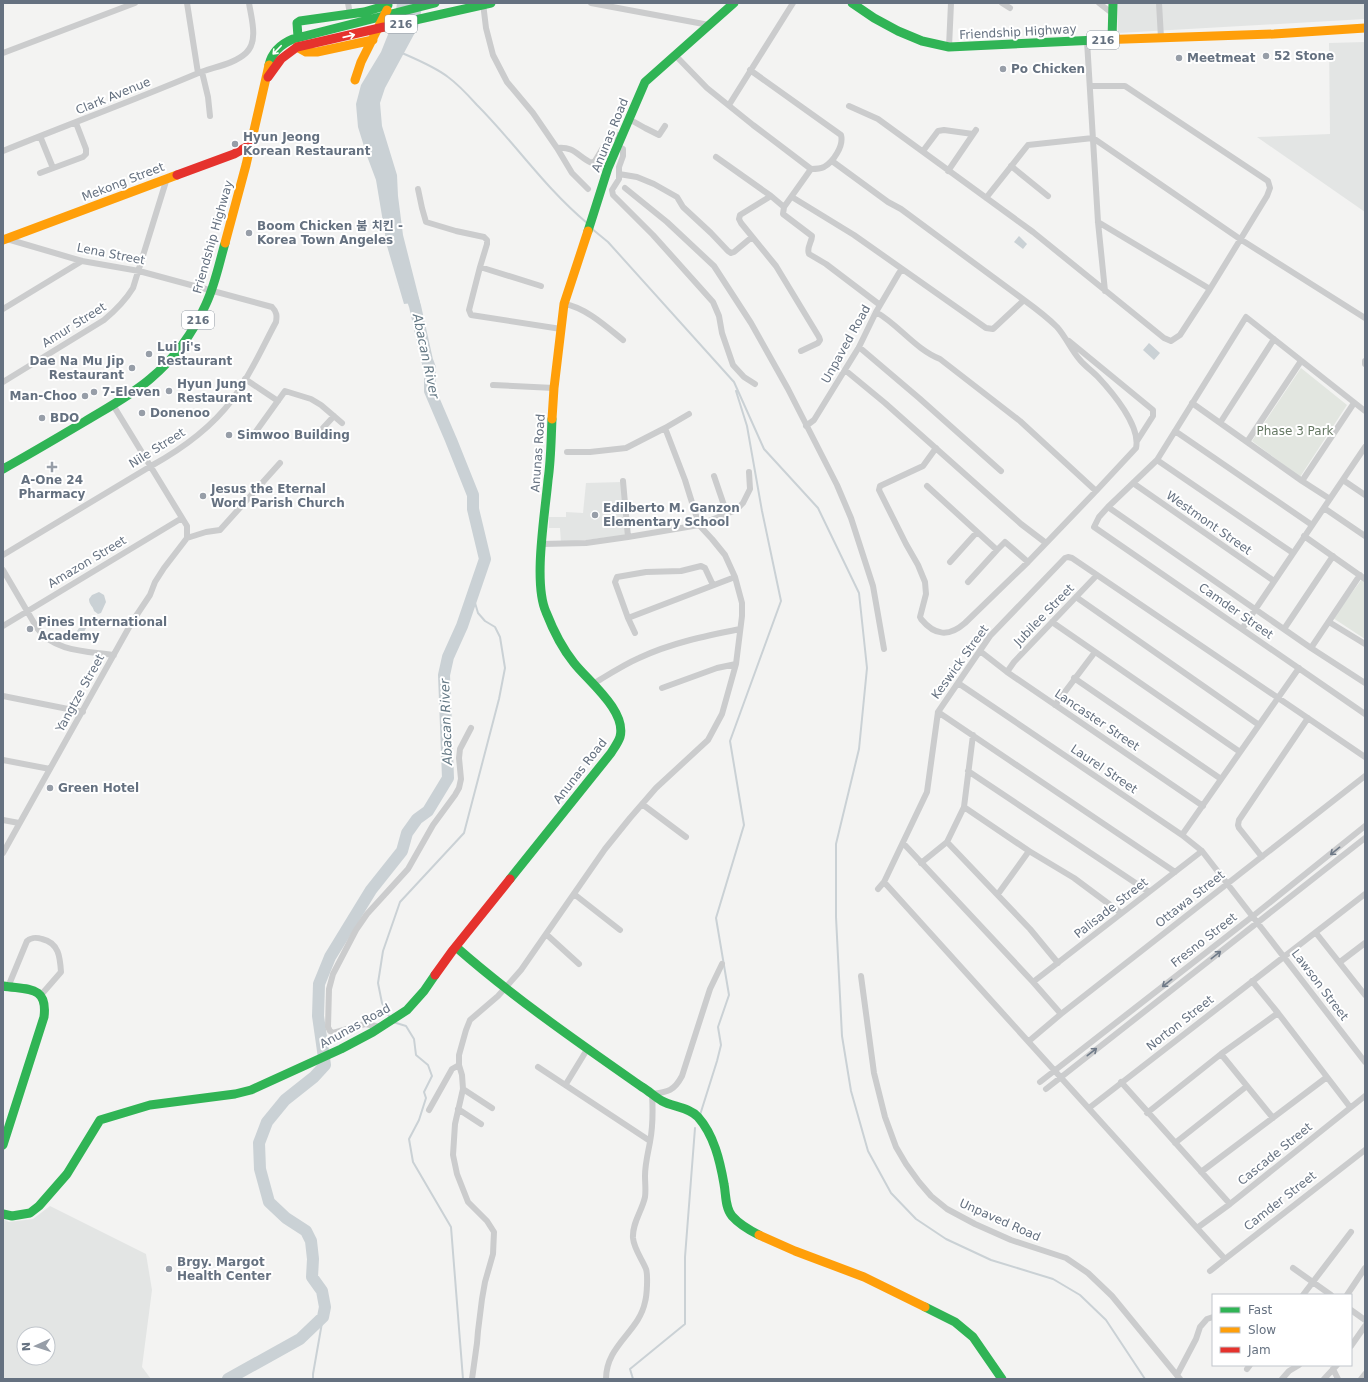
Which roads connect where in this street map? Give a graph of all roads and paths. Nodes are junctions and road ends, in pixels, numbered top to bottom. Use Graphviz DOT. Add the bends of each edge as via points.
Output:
graph roads {
  1 [pos="135,3"];
  2 [pos="187,3"];
  3 [pos="249,3"];
  4 [pos="348,3"];
  5 [pos="435,3"];
  6 [pos="483,3"];
  7 [pos="490,3"];
  8 [pos="591,3"];
  9 [pos="734,3"];
  10 [pos="793,3"];
  11 [pos="852,3"];
  12 [pos="951,3"];
  13 [pos="1002,3"];
  14 [pos="1099,3"];
  15 [pos="1112,3"];
  16 [pos="1160,3"];
  17 [pos="389,4"];
  18 [pos="1010,8"];
  19 [pos="350,14"];
  20 [pos="1112,14"];
  21 [pos="709,25"];
  22 [pos="1365,28"];
  23 [pos="302,36"];
  24 [pos="1161,38"];
  25 [pos="1112,39"];
  26 [pos="373,40"];
  27 [pos="1087,41"];
  28 [pos="297,47"];
  29 [pos="949,47"];
  30 [pos="3,53"];
  31 [pos="675,55"];
  32 [pos="750,70"];
  33 [pos="200,72"];
  34 [pos="266,80"];
  35 [pos="355,80"];
  36 [pos="1090,86"];
  37 [pos="729,105"];
  38 [pos="849,106"];
  39 [pos="210,116"];
  40 [pos="629,119"];
  41 [pos="76,123"];
  42 [pos="665,126"];
  43 [pos="623,133"];
  44 [pos="40,136"];
  45 [pos="1093,138"];
  46 [pos="250,145"];
  47 [pos="617,146"];
  48 [pos="557,148"];
  49 [pos="3,151"];
  50 [pos="923,151"];
  51 [pos="716,157"];
  52 [pos="832,161"];
  53 [pos="1011,166"];
  54 [pos="53,168"];
  55 [pos="811,169"];
  56 [pos="948,171"];
  57 [pos="40,173"];
  58 [pos="619,174"];
  59 [pos="167,178"];
  60 [pos="625,188"];
  61 [pos="418,189"];
  62 [pos="588,190"];
  63 [pos="771,196"];
  64 [pos="1048,196"];
  65 [pos="792,198"];
  66 [pos="986,198"];
  67 [pos="784,207"];
  68 [pos="1098,222"];
  69 [pos="752,237"];
  70 [pos="4,239"];
  71 [pos="1240,239"];
  72 [pos="82,261"];
  73 [pos="480,267"];
  74 [pos="902,269"];
  75 [pos="139,271"];
  76 [pos="541,286"];
  77 [pos="1210,289"];
  78 [pos="212,291"];
  79 [pos="1105,291"];
  80 [pos="1024,300"];
  81 [pos="564,302"];
  82 [pos="880,305"];
  83 [pos="3,309"];
  84 [pos="876,312"];
  85 [pos="1365,318"];
  86 [pos="561,329"];
  87 [pos="1066,339"];
  88 [pos="1274,339"];
  89 [pos="623,340"];
  90 [pos="859,347"];
  91 [pos="801,351"];
  92 [pos="1365,360"];
  93 [pos="1301,361"];
  94 [pos="1365,364"];
  95 [pos="845,370"];
  96 [pos="246,379"];
  97 [pos="3,382"];
  98 [pos="755,384"];
  99 [pos="493,385"];
  100 [pos="554,388"];
  101 [pos="278,401"];
  102 [pos="1192,403"];
  103 [pos="1354,403"];
  104 [pos="114,405"];
  105 [pos="1365,411"];
  106 [pos="689,414"];
  107 [pos="334,416"];
  108 [pos="342,423"];
  109 [pos="1220,423"];
  110 [pos="806,426"];
  111 [pos="323,428"];
  112 [pos="665,428"];
  113 [pos="1175,431"];
  114 [pos="252,437"];
  115 [pos="1137,441"];
  116 [pos="1247,442"];
  117 [pos="936,448"];
  118 [pos="1364,451"];
  119 [pos="567,452"];
  120 [pos="1157,460"];
  121 [pos="280,463"];
  122 [pos="151,466"];
  123 [pos="3,469"];
  124 [pos="1001,471"];
  125 [pos="750,472"];
  126 [pos="714,476"];
  127 [pos="1302,480"];
  128 [pos="1343,480"];
  129 [pos="623,481"];
  130 [pos="1133,483"];
  131 [pos="927,486"];
  132 [pos="1096,491"];
  133 [pos="1365,495"];
  134 [pos="1330,499"];
  135 [pos="649,507"];
  136 [pos="1108,507"];
  137 [pos="1324,508"];
  138 [pos="626,509"];
  139 [pos="727,514"];
  140 [pos="182,518"];
  141 [pos="699,525"];
  142 [pos="1312,525"];
  143 [pos="977,532"];
  144 [pos="1304,536"];
  145 [pos="1365,536"];
  146 [pos="628,537"];
  147 [pos="187,538"];
  148 [pos="1046,543"];
  149 [pos="542,544"];
  150 [pos="997,550"];
  151 [pos="1293,553"];
  152 [pos="3,555"];
  153 [pos="1333,556"];
  154 [pos="950,562"];
  155 [pos="1028,562"];
  156 [pos="3,570"];
  157 [pos="1098,575"];
  158 [pos="735,577"];
  159 [pos="1362,577"];
  160 [pos="1274,581"];
  161 [pos="968,582"];
  162 [pos="713,585"];
  163 [pos="1076,597"];
  164 [pos="1255,608"];
  165 [pos="27,611"];
  166 [pos="628,618"];
  167 [pos="1052,622"];
  168 [pos="1329,622"];
  169 [pos="3,626"];
  170 [pos="740,629"];
  171 [pos="1242,629"];
  172 [pos="1284,629"];
  173 [pos="635,633"];
  174 [pos="1365,644"];
  175 [pos="1311,648"];
  176 [pos="884,649"];
  177 [pos="980,651"];
  178 [pos="1095,652"];
  179 [pos="114,655"];
  180 [pos="736,664"];
  181 [pos="1298,668"];
  182 [pos="1007,672"];
  183 [pos="1074,678"];
  184 [pos="1364,681"];
  185 [pos="958,683"];
  186 [pos="593,684"];
  187 [pos="662,688"];
  188 [pos="3,696"];
  189 [pos="1278,698"];
  190 [pos="1055,705"];
  191 [pos="82,712"];
  192 [pos="938,712"];
  193 [pos="1365,714"];
  194 [pos="1308,718"];
  195 [pos="1260,724"];
  196 [pos="471,728"];
  197 [pos="973,735"];
  198 [pos="1240,752"];
  199 [pos="1365,757"];
  200 [pos="3,760"];
  201 [pos="50,769"];
  202 [pos="968,772"];
  203 [pos="1365,776"];
  204 [pos="1221,779"];
  205 [pos="642,804"];
  206 [pos="1203,806"];
  207 [pos="964,807"];
  208 [pos="3,820"];
  209 [pos="19,823"];
  210 [pos="1365,826"];
  211 [pos="1182,835"];
  212 [pos="686,837"];
  213 [pos="1365,838"];
  214 [pos="947,842"];
  215 [pos="903,843"];
  216 [pos="1202,851"];
  217 [pos="1029,852"];
  218 [pos="3,853"];
  219 [pos="1262,857"];
  220 [pos="921,863"];
  221 [pos="1175,872"];
  222 [pos="884,882"];
  223 [pos="1227,884"];
  224 [pos="878,889"];
  225 [pos="1149,892"];
  226 [pos="574,894"];
  227 [pos="998,894"];
  228 [pos="1365,894"];
  229 [pos="1121,913"];
  230 [pos="1253,916"];
  231 [pos="1257,922"];
  232 [pos="620,930"];
  233 [pos="1316,933"];
  234 [pos="546,934"];
  235 [pos="1365,943"];
  236 [pos="456,947"];
  237 [pos="1284,956"];
  238 [pos="1340,962"];
  239 [pos="1058,963"];
  240 [pos="579,964"];
  241 [pos="722,964"];
  242 [pos="861,976"];
  243 [pos="1252,981"];
  244 [pos="1033,982"];
  245 [pos="6,987"];
  246 [pos="505,988"];
  247 [pos="41,995"];
  248 [pos="1365,995"];
  249 [pos="1278,1013"];
  250 [pos="1061,1014"];
  251 [pos="382,1026"];
  252 [pos="1029,1041"];
  253 [pos="588,1048"];
  254 [pos="1221,1054"];
  255 [pos="1365,1062"];
  256 [pos="459,1066"];
  257 [pos="538,1067"];
  258 [pos="1055,1070"];
  259 [pos="1061,1077"];
  260 [pos="1327,1077"];
  261 [pos="1040,1082"];
  262 [pos="1121,1082"];
  263 [pos="566,1084"];
  264 [pos="1247,1086"];
  265 [pos="463,1089"];
  266 [pos="1046,1089"];
  267 [pos="652,1094"];
  268 [pos="1365,1096"];
  269 [pos="1350,1107"];
  270 [pos="492,1108"];
  271 [pos="1089,1108"];
  272 [pos="458,1109"];
  273 [pos="429,1110"];
  274 [pos="1147,1113"];
  275 [pos="1273,1118"];
  276 [pos="481,1124"];
  277 [pos="650,1141"];
  278 [pos="1176,1144"];
  279 [pos="3,1145"];
  280 [pos="1365,1150"];
  281 [pos="1201,1172"];
  282 [pos="1230,1204"];
  283 [pos="3,1214"];
  284 [pos="1197,1228"];
  285 [pos="1351,1232"];
  286 [pos="1225,1259"];
  287 [pos="1293,1268"];
  288 [pos="1365,1268"];
  289 [pos="1210,1271"];
  290 [pos="1313,1282"];
  291 [pos="1304,1294"];
  292 [pos="1330,1294"];
  293 [pos="1348,1294"];
  294 [pos="1352,1311"];
  295 [pos="1212,1317"];
  296 [pos="1365,1320"];
  297 [pos="1365,1326"];
  298 [pos="1352,1345"];
  299 [pos="1297,1366"];
  300 [pos="1335,1367"];
  301 [pos="1365,1374"];
  302 [pos="1178,1377"];
  303 [pos="472,1379"];
  304 [pos="606,1379"];
  305 [pos="1002,1379"];
  306 [pos="1282,1379"];
  307 [pos="1324,1379"];
  308 [pos="1338,1379"];
  309 [pos="1361,1379"];
  1 -- 30 [label="street"];
  2 -- 33 [label="street"];
  3 -- 33 [label="street, Clark Avenue" via="253,33 252,43 247,52 232,62"];
  4 -- 19 [label="street"];
  5 -- 23 [label="street, Friendship Highway / 216"];
  6 -- 48 [label="street" via="486,28 496,62 507,82"];
  28 -- 7 [label="street, Friendship Highway / 216, one-way"];
  8 -- 21 [label="street"];
  9 -- 21 [label="street, Anunas Road"];
  10 -- 32 [label="street"];
  11 -- 29 [label="street, Friendship Highway / 216" via="888,28 928,43"];
  12 -- 29 [label="street"];
  13 -- 18 [label="street"];
  14 -- 20 [label="street"];
  15 -- 20 [label="street"];
  16 -- 24 [label="street"];
  17 -- 19 [label="street"];
  17 -- 26 [label="street"];
  19 -- 23 [label="street" via="300,21 296,26"];
  20 -- 25 [label="street"];
  21 -- 31 [label="street, Anunas Road"];
  22 -- 24 [label="street, Friendship Highway / 216"];
  23 -- 34 [label="street, Friendship Highway / 216, one-way" via="288,40 274,52"];
  24 -- 25 [label="street, Friendship Highway / 216"];
  25 -- 27 [label="street, Friendship Highway / 216"];
  26 -- 28 [label="street" via="317,52 306,52"];
  26 -- 35 [label="street"];
  27 -- 29 [label="street, Friendship Highway / 216"];
  27 -- 36 [label="street"];
  28 -- 34 [label="street, Friendship Highway / 216" via="281,59"];
  31 -- 37 [label="street" via="707,88"];
  31 -- 40 [label="street, Anunas Road" via="644,82"];
  32 -- 37 [label="street"];
  32 -- 52 [label="street" via="841,136 842,143"];
  33 -- 39 [label="street" via="208,97"];
  33 -- 41 [label="street, Clark Avenue"];
  34 -- 46 [label="street, Friendship Highway / 216"];
  36 -- 45 [label="street"];
  36 -- 71 [label="street" via="1125,86 1268,181 1270,188 1267,196"];
  37 -- 55 [label="street"];
  38 -- 50 [label="street" via="878,119"];
  40 -- 42 [label="street" via="659,134"];
  40 -- 43 [label="street, Anunas Road"];
  41 -- 44 [label="street, Clark Avenue"];
  41 -- 54 [label="street" via="86,154"];
  43 -- 47 [label="street, Anunas Road"];
  43 -- 48 [label="street" via="607,141 592,163 571,148"];
  44 -- 49 [label="street, Clark Avenue"];
  44 -- 54 [label="street"];
  45 -- 53 [label="street" via="1028,145"];
  45 -- 68 [label="street"];
  45 -- 71 [label="street"];
  46 -- 59 [label="street, Mekong Street" via="234,154"];
  46 -- 78 [label="street, Friendship Highway / 216"];
  47 -- 58 [label="street" via="623,152"];
  47 -- 81 [label="street, Anunas Road"];
  48 -- 62 [label="street" via="572,173"];
  50 -- 56 [label="street"];
  50 -- 56 [label="street" via="938,131 974,132"];
  51 -- 63 [label="street"];
  52 -- 55 [label="street" via="820,169"];
  52 -- 80 [label="street"];
  53 -- 64 [label="street"];
  53 -- 66 [label="street"];
  54 -- 57 [label="street"];
  55 -- 65 [label="street"];
  56 -- 66 [label="street"];
  58 -- 69 [label="street" via="637,177 677,196 683,208 728,251 734,252"];
  58 -- 98 [label="street" via="612,192 614,196 654,235 713,302 733,364 744,377"];
  59 -- 70 [label="street, Mekong Street"];
  59 -- 75 [label="street, Amur Street"];
  60 -- 110 [label="street" via="668,222 714,266 751,323"];
  61 -- 73 [label="street" via="426,222 487,239 488,244"];
  63 -- 67 [label="street"];
  63 -- 69 [label="street" via="740,215 741,223"];
  65 -- 67 [label="street"];
  65 -- 74 [label="street" via="854,235"];
  66 -- 79 [label="street" via="1033,232"];
  67 -- 82 [label="street" via="783,214 812,236 809,254"];
  68 -- 77 [label="street"];
  68 -- 79 [label="street"];
  69 -- 91 [label="street" via="776,266 819,337 818,343"];
  70 -- 72 [label="street, Lena Street"];
  71 -- 77 [label="street"];
  71 -- 85 [label="street"];
  72 -- 75 [label="street, Lena Street"];
  72 -- 83 [label="street"];
  73 -- 76 [label="street"];
  73 -- 86 [label="street" via="469,310 471,314"];
  74 -- 80 [label="street" via="986,328 993,330"];
  74 -- 82 [label="street, Unpaved Road"];
  75 -- 78 [label="street, Lena Street"];
  75 -- 97 [label="street, Amur Street" via="133,288 124,302 104,320"];
  77 -- 79 [label="street" via="1180,335 1171,341"];
  78 -- 96 [label="street, Nile Street" via="272,307 276,312 276,322"];
  78 -- 104 [label="street, Friendship Highway / 216" via="189,336 172,358 147,382"];
  80 -- 87 [label="street" via="1049,320"];
  81 -- 86 [label="street, Anunas Road"];
  81 -- 89 [label="street" via="582,310"];
  82 -- 84 [label="street, Unpaved Road"];
  84 -- 90 [label="street, Unpaved Road"];
  84 -- 132 [label="street" via="1020,421"];
  86 -- 100 [label="street, Anunas Road"];
  87 -- 115 [label="street" via="1080,360 1098,377 1122,407"];
  87 -- 115 [label="street" via="1153,410 1153,416"];
  88 -- 93 [label="street"];
  88 -- 102 [label="street" via="1246,317"];
  88 -- 109 [label="street"];
  90 -- 95 [label="street, Unpaved Road"];
  90 -- 124 [label="street"];
  92 -- 94 [label="street"];
  93 -- 103 [label="street"];
  93 -- 116 [label="street"];
  95 -- 110 [label="street, Unpaved Road" via="814,420"];
  95 -- 117 [label="street"];
  96 -- 101 [label="street"];
  96 -- 122 [label="street, Nile Street" via="231,401 204,430"];
  99 -- 100 [label="street"];
  100 -- 149 [label="street, Anunas Road"];
  101 -- 107 [label="street" via="285,391 310,398"];
  101 -- 114 [label="street"];
  102 -- 109 [label="street"];
  102 -- 113 [label="street"];
  103 -- 105 [label="street"];
  103 -- 127 [label="street"];
  104 -- 122 [label="street"];
  104 -- 123 [label="street, Friendship Highway / 216"];
  106 -- 112 [label="street"];
  107 -- 108 [label="street"];
  107 -- 111 [label="street"];
  109 -- 116 [label="street"];
  110 -- 176 [label="street" via="837,484 851,518 873,586"];
  112 -- 119 [label="street" via="626,448"];
  112 -- 141 [label="street"];
  113 -- 120 [label="street"];
  113 -- 142 [label="street"];
  115 -- 132 [label="street" via="1136,448"];
  116 -- 127 [label="street"];
  117 -- 148 [label="street" via="1011,516"];
  117 -- 155 [label="street" via="923,466 880,486 879,490 925,582 926,594 920,619 937,632 947,633 955,630 966,623"];
  118 -- 128 [label="street"];
  120 -- 130 [label="street"];
  120 -- 151 [label="street"];
  121 -- 147 [label="street" via="220,530"];
  122 -- 140 [label="street"];
  122 -- 152 [label="street, Nile Street"];
  125 -- 139 [label="street" via="748,497 736,510"];
  126 -- 139 [label="street"];
  127 -- 134 [label="street"];
  128 -- 133 [label="street"];
  128 -- 134 [label="street"];
  129 -- 138 [label="street"];
  130 -- 136 [label="street"];
  130 -- 160 [label="street, Westmont Street"];
  131 -- 143 [label="street"];
  132 -- 148 [label="street"];
  134 -- 137 [label="street"];
  135 -- 138 [label="street"];
  136 -- 164 [label="street"];
  136 -- 171 [label="street, Camder Street" via="1094,527"];
  137 -- 142 [label="street"];
  137 -- 145 [label="street"];
  138 -- 146 [label="street"];
  139 -- 141 [label="street"];
  140 -- 147 [label="street" via="187,526"];
  140 -- 165 [label="street, Amazon Street"];
  141 -- 146 [label="street"];
  141 -- 158 [label="street" via="725,555"];
  142 -- 144 [label="street"];
  143 -- 150 [label="street"];
  143 -- 154 [label="street"];
  144 -- 151 [label="street"];
  144 -- 153 [label="street"];
  146 -- 149 [label="street" via="586,543"];
  147 -- 179 [label="street, Yangtze Street" via="155,582 150,595"];
  148 -- 155 [label="street"];
  149 -- 186 [label="street, Anunas Road" via="541,595 545,611 563,647"];
  150 -- 155 [label="street" via="1005,542"];
  150 -- 161 [label="street"];
  151 -- 160 [label="street"];
  153 -- 159 [label="street"];
  153 -- 172 [label="street"];
  156 -- 165 [label="street"];
  157 -- 163 [label="street, Jubilee Street"];
  157 -- 177 [label="street, Keswick Street" via="1072,558 1065,558 990,636"];
  157 -- 189 [label="street"];
  158 -- 162 [label="street"];
  158 -- 170 [label="street" via="742,603"];
  159 -- 168 [label="street"];
  160 -- 164 [label="street"];
  162 -- 166 [label="street"];
  162 -- 166 [label="street" via="705,568 701,566 617,578 615,582"];
  163 -- 167 [label="street, Jubilee Street"];
  163 -- 195 [label="street"];
  164 -- 171 [label="street"];
  164 -- 172 [label="street"];
  165 -- 169 [label="street, Amazon Street"];
  165 -- 179 [label="street" via="49,641 66,647"];
  166 -- 173 [label="street"];
  167 -- 178 [label="street"];
  167 -- 182 [label="street, Jubilee Street"];
  168 -- 174 [label="street"];
  168 -- 175 [label="street"];
  170 -- 180 [label="street"];
  170 -- 186 [label="street" via="696,638 656,651 638,658"];
  171 -- 181 [label="street, Camder Street"];
  172 -- 175 [label="street"];
  175 -- 184 [label="street"];
  177 -- 182 [label="street, Lancaster Street"];
  177 -- 185 [label="street, Keswick Street"];
  178 -- 183 [label="street"];
  178 -- 198 [label="street"];
  179 -- 191 [label="street, Yangtze Street"];
  180 -- 187 [label="street" via="717,668"];
  180 -- 205 [label="street" via="722,714 708,740"];
  181 -- 189 [label="street"];
  181 -- 193 [label="street, Camder Street"];
  182 -- 190 [label="street, Lancaster Street"];
  183 -- 190 [label="street"];
  183 -- 204 [label="street"];
  185 -- 192 [label="street, Keswick Street"];
  185 -- 211 [label="street, Laurel Street"];
  186 -- 236 [label="street, Anunas Road" via="618,718 621,730 618,742"];
  188 -- 191 [label="street"];
  189 -- 194 [label="street"];
  189 -- 195 [label="street"];
  190 -- 206 [label="street, Lancaster Street"];
  191 -- 201 [label="street, Yangtze Street"];
  192 -- 197 [label="street"];
  192 -- 215 [label="street, Keswick Street" via="927,792"];
  194 -- 199 [label="street"];
  194 -- 219 [label="street" via="1239,820 1239,828"];
  195 -- 198 [label="street"];
  196 -- 251 [label="street" via="460,749 459,788 433,825 408,869 367,914 356,930 333,974 329,989 330,1032 364,1024"];
  197 -- 202 [label="street"];
  197 -- 221 [label="street"];
  198 -- 204 [label="street"];
  200 -- 201 [label="street"];
  201 -- 209 [label="street, Yangtze Street"];
  202 -- 207 [label="street"];
  202 -- 225 [label="street"];
  203 -- 219 [label="street, Ottawa Street"];
  204 -- 206 [label="street"];
  205 -- 212 [label="street"];
  205 -- 226 [label="street" via="605,849"];
  206 -- 211 [label="street"];
  207 -- 214 [label="street"];
  207 -- 217 [label="street"];
  208 -- 209 [label="street"];
  209 -- 218 [label="street, Yangtze Street"];
  210 -- 230 [label="street, Fresno Street, one-way"];
  211 -- 216 [label="street, Laurel Street"];
  213 -- 231 [label="street, Fresno Street"];
  214 -- 220 [label="street"];
  214 -- 227 [label="street"];
  215 -- 220 [label="street"];
  215 -- 222 [label="street, Keswick Street"];
  216 -- 221 [label="street, Palisade Street"];
  216 -- 223 [label="street, Laurel Street"];
  217 -- 227 [label="street"];
  217 -- 229 [label="street" via="1074,878"];
  219 -- 223 [label="street, Ottawa Street"];
  220 -- 244 [label="street"];
  221 -- 225 [label="street, Palisade Street"];
  222 -- 224 [label="street, Keswick Street"];
  222 -- 252 [label="street"];
  223 -- 230 [label="street, Laurel Street"];
  223 -- 250 [label="street, Ottawa Street"];
  225 -- 229 [label="street, Palisade Street"];
  226 -- 232 [label="street"];
  226 -- 234 [label="street"];
  227 -- 239 [label="street"];
  228 -- 233 [label="street, Norton Street"];
  229 -- 239 [label="street, Palisade Street"];
  230 -- 231 [label="street, Lawson Street"];
  230 -- 258 [label="street, Fresno Street, one-way"];
  231 -- 237 [label="street, Lawson Street"];
  259 -- 231 [label="street, Fresno Street, one-way"];
  233 -- 237 [label="street, Norton Street"];
  233 -- 238 [label="street"];
  234 -- 240 [label="street"];
  234 -- 246 [label="street"];
  235 -- 238 [label="street"];
  236 -- 246 [label="street"];
  236 -- 251 [label="street, Anunas Road" via="413,1005"];
  237 -- 243 [label="street, Norton Street"];
  237 -- 255 [label="street, Lawson Street"];
  238 -- 248 [label="street"];
  239 -- 244 [label="street, Palisade Street"];
  241 -- 267 [label="street" via="710,989 679,1082 667,1092"];
  242 -- 302 [label="street, Unpaved Road" via="874,1073 884,1117 896,1147 919,1182 947,1209 1011,1240 1061,1256 1083,1270 1112,1296"];
  243 -- 249 [label="street"];
  243 -- 262 [label="street, Norton Street"];
  244 -- 250 [label="street"];
  245 -- 247 [label="street" via="34,991"];
  245 -- 247 [label="street" via="27,941 31,938 46,940 56,948 61,972"];
  246 -- 253 [label="street"];
  246 -- 256 [label="street" via="468,1025 460,1048"];
  247 -- 279 [label="street" via="46,1005 44,1017"];
  249 -- 254 [label="street"];
  249 -- 260 [label="street"];
  250 -- 252 [label="street, Ottawa Street"];
  251 -- 283 [label="street, Anunas Road" via="341,1049 259,1087 242,1092 150,1106 100,1120 67,1174 39,1206 30,1213 12,1216"];
  252 -- 258 [label="street"];
  253 -- 263 [label="street"];
  253 -- 267 [label="street"];
  254 -- 264 [label="street"];
  254 -- 274 [label="street"];
  256 -- 265 [label="street"];
  256 -- 273 [label="street" via="452,1069"];
  257 -- 263 [label="street"];
  258 -- 259 [label="street"];
  258 -- 261 [label="street, Fresno Street"];
  259 -- 266 [label="street, Fresno Street"];
  259 -- 271 [label="street"];
  260 -- 269 [label="street"];
  260 -- 275 [label="street"];
  262 -- 271 [label="street, Norton Street"];
  262 -- 274 [label="street"];
  263 -- 277 [label="street"];
  264 -- 275 [label="street"];
  264 -- 278 [label="street"];
  265 -- 270 [label="street"];
  265 -- 272 [label="street"];
  267 -- 277 [label="street"];
  267 -- 305 [label="street" via="691,1112 703,1122 719,1157 728,1208 740,1224 795,1251 864,1277 955,1322 973,1337"];
  268 -- 269 [label="street, Cascade Street"];
  269 -- 282 [label="street, Cascade Street"];
  271 -- 284 [label="street"];
  272 -- 276 [label="street"];
  272 -- 303 [label="street" via="453,1136 455,1167 468,1202 492,1226 494,1232 493,1254 482,1299"];
  274 -- 278 [label="street"];
  275 -- 281 [label="street"];
  277 -- 304 [label="street" via="645,1194 633,1238 647,1270 646,1301 642,1313 608,1361"];
  278 -- 281 [label="street"];
  280 -- 286 [label="street, Camder Street"];
  281 -- 282 [label="street"];
  282 -- 284 [label="street, Cascade Street"];
  284 -- 286 [label="street"];
  285 -- 290 [label="street"];
  286 -- 289 [label="street, Camder Street"];
  287 -- 290 [label="street"];
  288 -- 293 [label="street"];
  290 -- 291 [label="street"];
  290 -- 292 [label="street"];
  294 -- 296 [label="street"];
  295 -- 302 [label="street" via="1200,1327"];
  297 -- 298 [label="street"];
  299 -- 306 [label="street"];
  300 -- 307 [label="street"];
  300 -- 308 [label="street"];
  301 -- 309 [label="street"];
}
